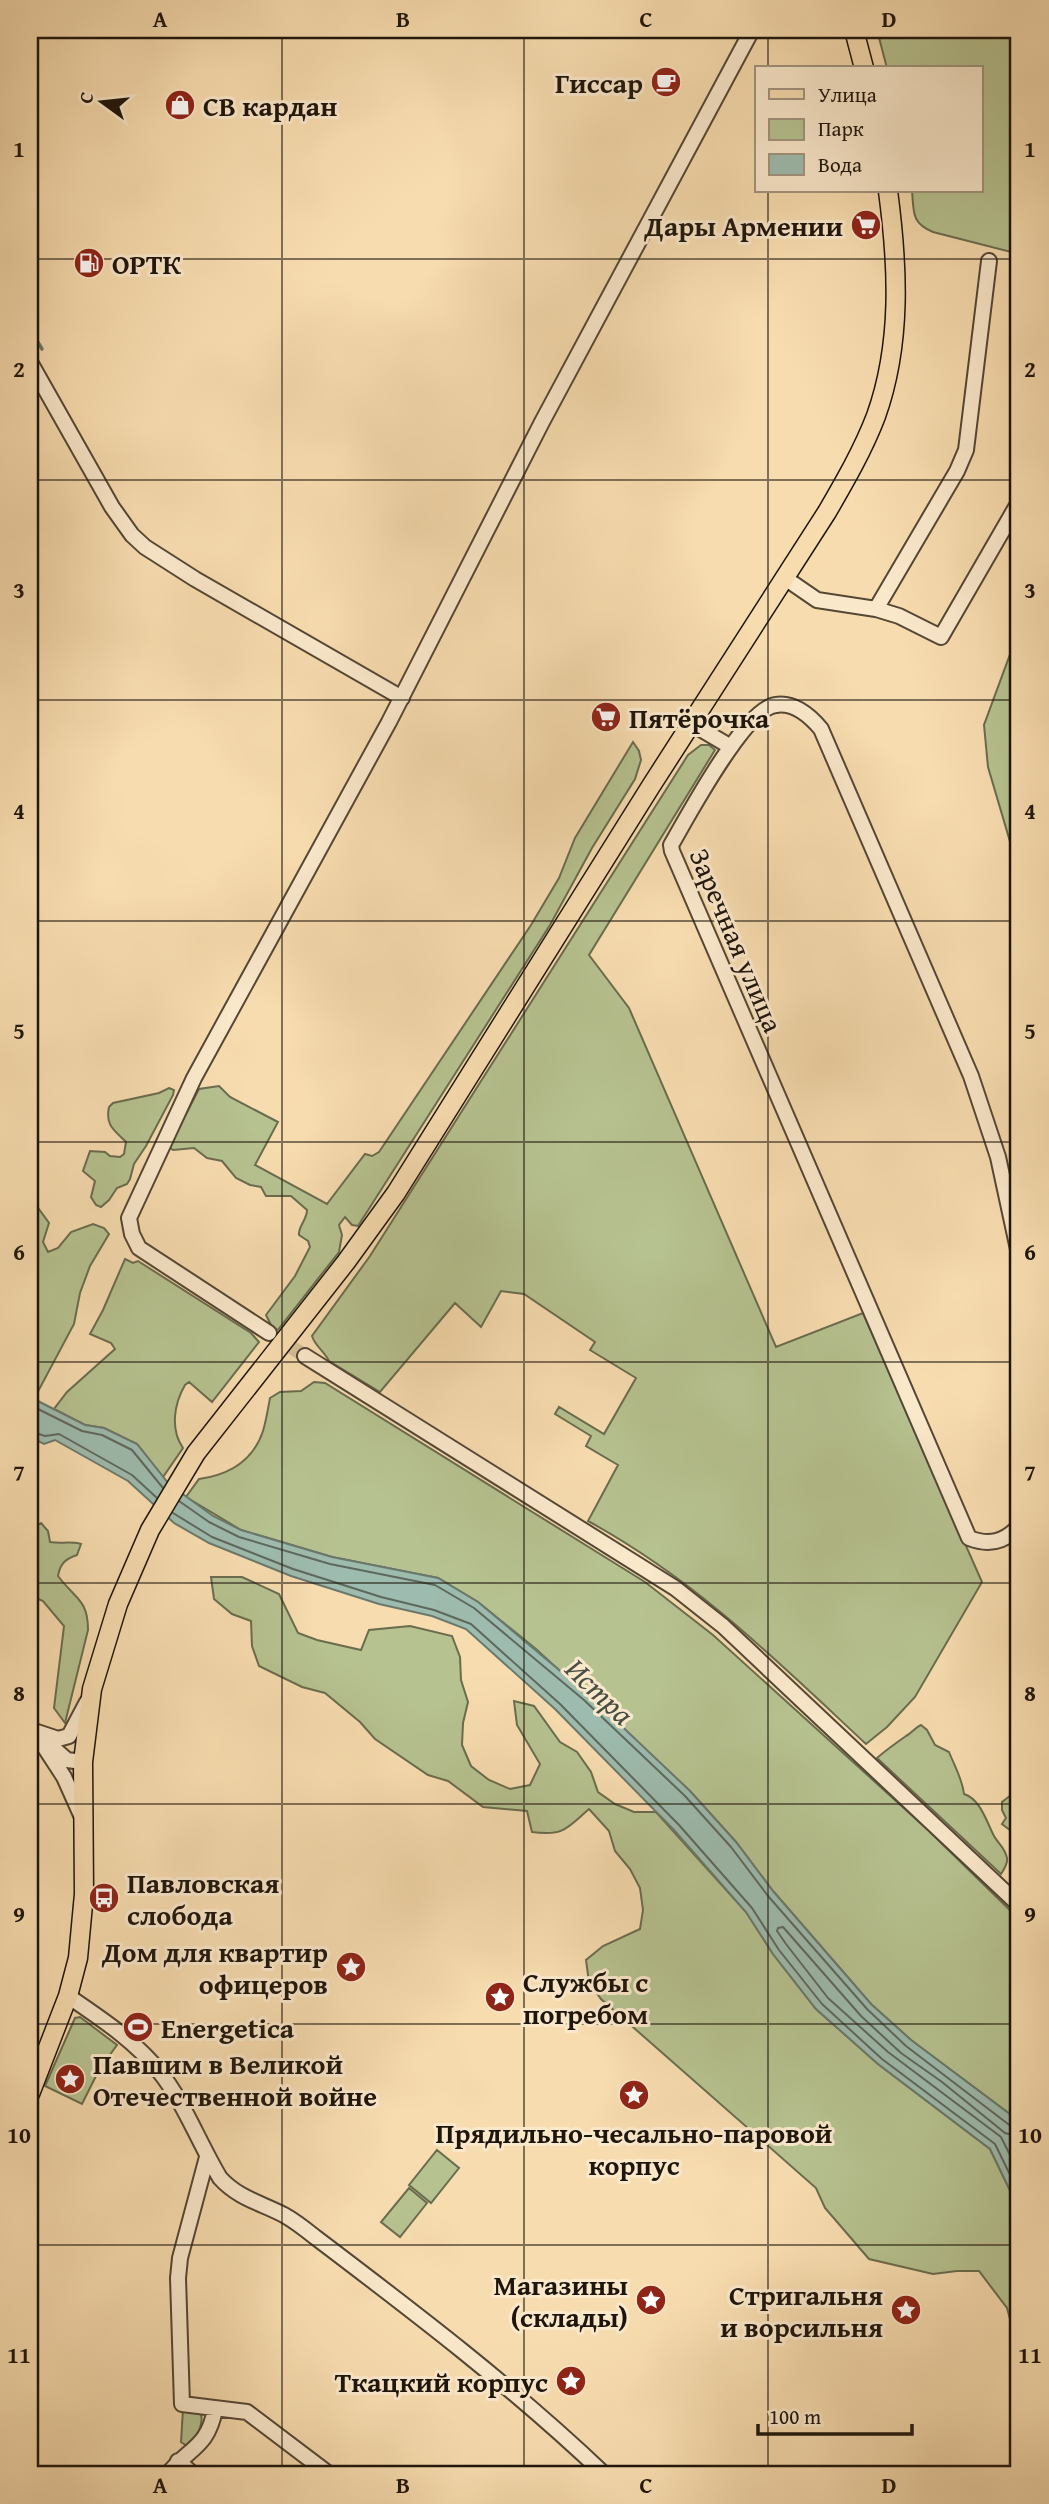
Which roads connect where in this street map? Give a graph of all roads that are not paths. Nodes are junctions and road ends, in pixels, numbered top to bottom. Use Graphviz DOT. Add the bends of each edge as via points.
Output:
graph roads {
  1 [pos="752,30"];
  2 [pos="853,30"];
  3 [pos="863,66"];
  4 [pos="888,192"];
  5 [pos="989,261"];
  6 [pos="30,362"];
  7 [pos="1019,502"];
  8 [pos="785,578"];
  9 [pos="876,609"];
  10 [pos="402,698"];
  11 [pos="692,724"];
  12 [pos="731,747"];
  13 [pos="1019,1254"];
  14 [pos="269,1333"];
  15 [pos="305,1356"];
  16 [pos="1019,1526"];
  17 [pos="92,1689"];
  18 [pos="32,1730"];
  19 [pos="83,1762"];
  20 [pos="83,1822"];
  21 [pos="1019,1905"];
  22 [pos="68,1996"];
  23 [pos="30,2094"];
  24 [pos="207,2157"];
  25 [pos="215,2409"];
  26 [pos="178,2461"];
  27 [pos="168,2474"];
  28 [pos="193,2474"];
  29 [pos="329,2474"];
  30 [pos="604,2474"];
  1 -- 10 [label="street" via="542,422"];
  2 -- 3 [label="main road"];
  4 -- 8 [label="main road" via="896,281 887,377 860,452"];
  5 -- 9 [label="street" via="966,450"];
  6 -- 10 [label="street" via="131,535 195,579"];
  7 -- 9 [label="street" via="941,637"];
  8 -- 9 [label="street" via="825,603"];
  8 -- 11 [label="main road"];
  10 -- 14 [label="street" via="194,1078 129,1218 139,1248"];
  11 -- 12 [label="street"];
  11 -- 17 [label="main road" via="396,1193 175,1486 135,1565"];
  12 -- 13 [label="street, Заречная улица" via="752,718 774,705 811,716 821,729 971,1076 998,1157"];
  12 -- 16 [label="street, Заречная улица" via="671,851 969,1538 983,1543 1003,1540"];
  15 -- 21 [label="street" via="675,1588 723,1626"];
  17 -- 18 [label="street" via="69,1736 58,1739"];
  17 -- 19 [label="main road"];
  18 -- 19 [label="street" via="67,1760"];
  18 -- 20 [label="street" via="64,1777"];
  19 -- 20 [label="main road"];
  20 -- 22 [label="main road" via="84,1915"];
  22 -- 23 [label="main road"];
  22 -- 24 [label="street" via="127,2040 159,2071"];
  24 -- 25 [label="street" via="178,2278 182,2404"];
  24 -- 30 [label="street" via="228,2187 292,2220 373,2280 549,2421"];
  25 -- 26 [label="street" via="204,2439"];
  25 -- 29 [label="street" via="255,2416"];
  26 -- 27 [label="street"];
  26 -- 28 [label="street"];
}
